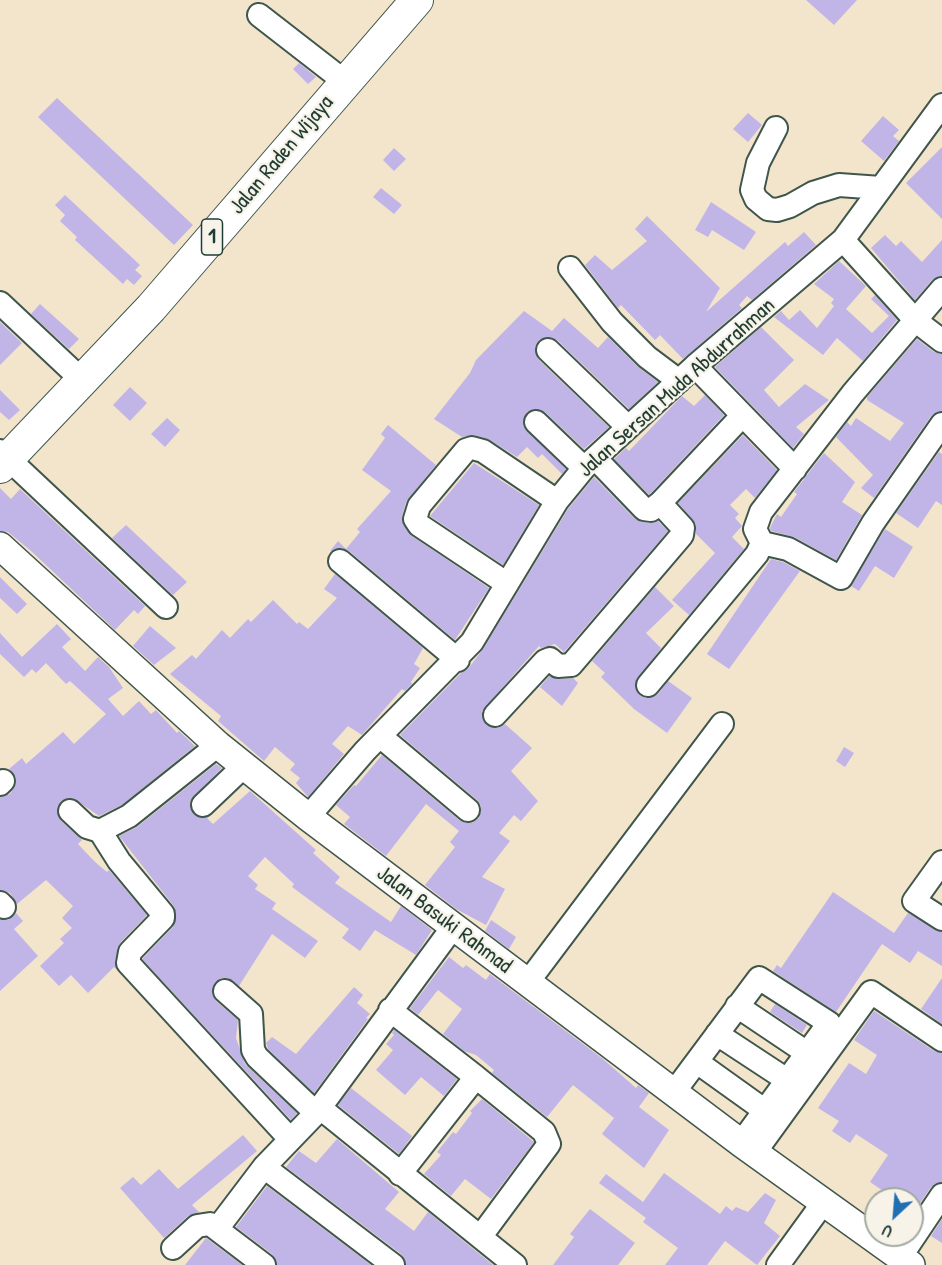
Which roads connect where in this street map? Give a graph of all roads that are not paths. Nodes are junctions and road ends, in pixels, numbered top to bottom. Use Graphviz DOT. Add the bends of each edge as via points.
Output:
graph roads {
  1 [pos="417,0"];
  2 [pos="259,15"];
  3 [pos="344,81"];
  4 [pos="942,105"];
  5 [pos="776,128"];
  6 [pos="881,188"];
  7 [pos="843,240"];
  8 [pos="570,268"];
  9 [pos="942,289"];
  10 [pos="0,303"];
  11 [pos="916,321"];
  12 [pos="942,341"];
  13 [pos="548,350"];
  14 [pos="687,373"];
  15 [pos="83,381"];
  16 [pos="742,416"];
  17 [pos="536,422"];
  18 [pos="942,424"];
  19 [pos="628,427"];
  20 [pos="3,459"];
  21 [pos="590,463"];
  22 [pos="795,468"];
  23 [pos="557,501"];
  24 [pos="660,502"];
  25 [pos="762,543"];
  26 [pos="0,546"];
  27 [pos="340,561"];
  28 [pos="506,583"];
  29 [pos="166,607"];
  30 [pos="458,660"];
  31 [pos="648,685"];
  32 [pos="495,715"];
  33 [pos="722,724"];
  34 [pos="380,736"];
  35 [pos="218,745"];
  36 [pos="244,766"];
  37 [pos="203,805"];
  38 [pos="468,810"];
  39 [pos="70,811"];
  40 [pos="308,818"];
  41 [pos="100,831"];
  42 [pos="942,862"];
  43 [pos="942,919"];
  44 [pos="453,927"];
  45 [pos="528,982"];
  46 [pos="225,991"];
  47 [pos="737,1006"];
  48 [pos="390,1010"];
  49 [pos="717,1034"];
  50 [pos="942,1040"];
  51 [pos="807,1053"];
  52 [pos="697,1062"];
  53 [pos="476,1077"];
  54 [pos="787,1080"];
  55 [pos="674,1092"];
  56 [pos="318,1110"];
  57 [pos="764,1110"];
  58 [pos="290,1138"];
  59 [pos="748,1148"];
  60 [pos="264,1167"];
  61 [pos="400,1174"];
  62 [pos="942,1195"];
  63 [pos="822,1203"];
  64 [pos="217,1229"];
  65 [pos="481,1236"];
  66 [pos="173,1248"];
  67 [pos="906,1261"];
  68 [pos="264,1265"];
  69 [pos="393,1265"];
  70 [pos="515,1265"];
  71 [pos="778,1265"];
  1 -- 3 [label="highway, Jalan Raden Wijaya / 1"];
  2 -- 3 [label="street"];
  3 -- 15 [label="highway, Jalan Raden Wijaya / 1" via="159,299"];
  4 -- 6 [label="street, Jalan Sersan Muda Abdurrahman"];
  5 -- 6 [label="street" via="758,163 752,190 768,209 790,206 813,193 840,185"];
  6 -- 7 [label="street, Jalan Sersan Muda Abdurrahman"];
  7 -- 11 [label="street"];
  7 -- 14 [label="street, Jalan Sersan Muda Abdurrahman"];
  8 -- 14 [label="street" via="612,322 647,357"];
  9 -- 11 [label="street"];
  10 -- 15 [label="street"];
  11 -- 12 [label="street"];
  11 -- 22 [label="street"];
  13 -- 19 [label="street"];
  14 -- 16 [label="street"];
  14 -- 19 [label="street, Jalan Sersan Muda Abdurrahman"];
  15 -- 20 [label="highway, Jalan Raden Wijaya / 1"];
  16 -- 22 [label="street"];
  16 -- 24 [label="street"];
  17 -- 21 [label="street"];
  18 -- 25 [label="street" via="873,523 841,578 788,549"];
  19 -- 21 [label="street, Jalan Sersan Muda Abdurrahman"];
  20 -- 29 [label="street"];
  21 -- 23 [label="street, Jalan Sersan Muda Abdurrahman"];
  21 -- 24 [label="street" via="644,509 651,510"];
  22 -- 25 [label="street" via="758,518 755,529"];
  23 -- 28 [label="street, Jalan Sersan Muda Abdurrahman"];
  23 -- 28 [label="street" via="483,451 472,448 466,450 419,506 415,519 419,525"];
  24 -- 32 [label="street" via="683,528 682,535 571,664 558,666 550,659 545,661"];
  25 -- 31 [label="street"];
  26 -- 35 [label="main road, Jalan Basuki Rahmad"];
  27 -- 30 [label="street"];
  28 -- 30 [label="street, Jalan Sersan Muda Abdurrahman"];
  30 -- 34 [label="street, Jalan Sersan Muda Abdurrahman"];
  33 -- 45 [label="street"];
  34 -- 38 [label="street"];
  34 -- 40 [label="street, Jalan Sersan Muda Abdurrahman"];
  35 -- 36 [label="main road, Jalan Basuki Rahmad"];
  35 -- 41 [label="street" via="129,816"];
  36 -- 37 [label="street"];
  36 -- 40 [label="main road, Jalan Basuki Rahmad"];
  39 -- 41 [label="street" via="87,828"];
  40 -- 44 [label="main road, Jalan Basuki Rahmad"];
  41 -- 58 [label="street" via="119,861 164,914 130,952 128,963"];
  42 -- 43 [label="street" via="914,901"];
  44 -- 45 [label="main road, Jalan Basuki Rahmad"];
  44 -- 48 [label="street"];
  45 -- 55 [label="main road, Jalan Basuki Rahmad"];
  46 -- 56 [label="street" via="251,1014 257,1057"];
  47 -- 49 [label="street"];
  47 -- 51 [label="street"];
  47 -- 51 [label="street" via="757,979 767,980 829,1023"];
  48 -- 53 [label="street"];
  48 -- 56 [label="street"];
  49 -- 52 [label="street"];
  49 -- 54 [label="street"];
  50 -- 59 [label="street" via="871,992"];
  51 -- 54 [label="street"];
  52 -- 55 [label="street"];
  52 -- 57 [label="street"];
  53 -- 61 [label="street"];
  53 -- 65 [label="street" via="544,1132 549,1144"];
  54 -- 57 [label="street"];
  55 -- 59 [label="main road, Jalan Basuki Rahmad"];
  56 -- 58 [label="street"];
  56 -- 61 [label="street"];
  57 -- 59 [label="street"];
  58 -- 60 [label="street"];
  59 -- 63 [label="main road, Jalan Basuki Rahmad"];
  60 -- 64 [label="street"];
  60 -- 69 [label="street"];
  61 -- 65 [label="street"];
  62 -- 67 [label="street"];
  63 -- 67 [label="main road, Jalan Basuki Rahmad"];
  63 -- 71 [label="street"];
  64 -- 66 [label="street" via="210,1224 197,1226"];
  64 -- 68 [label="street"];
  65 -- 70 [label="street"];
}
